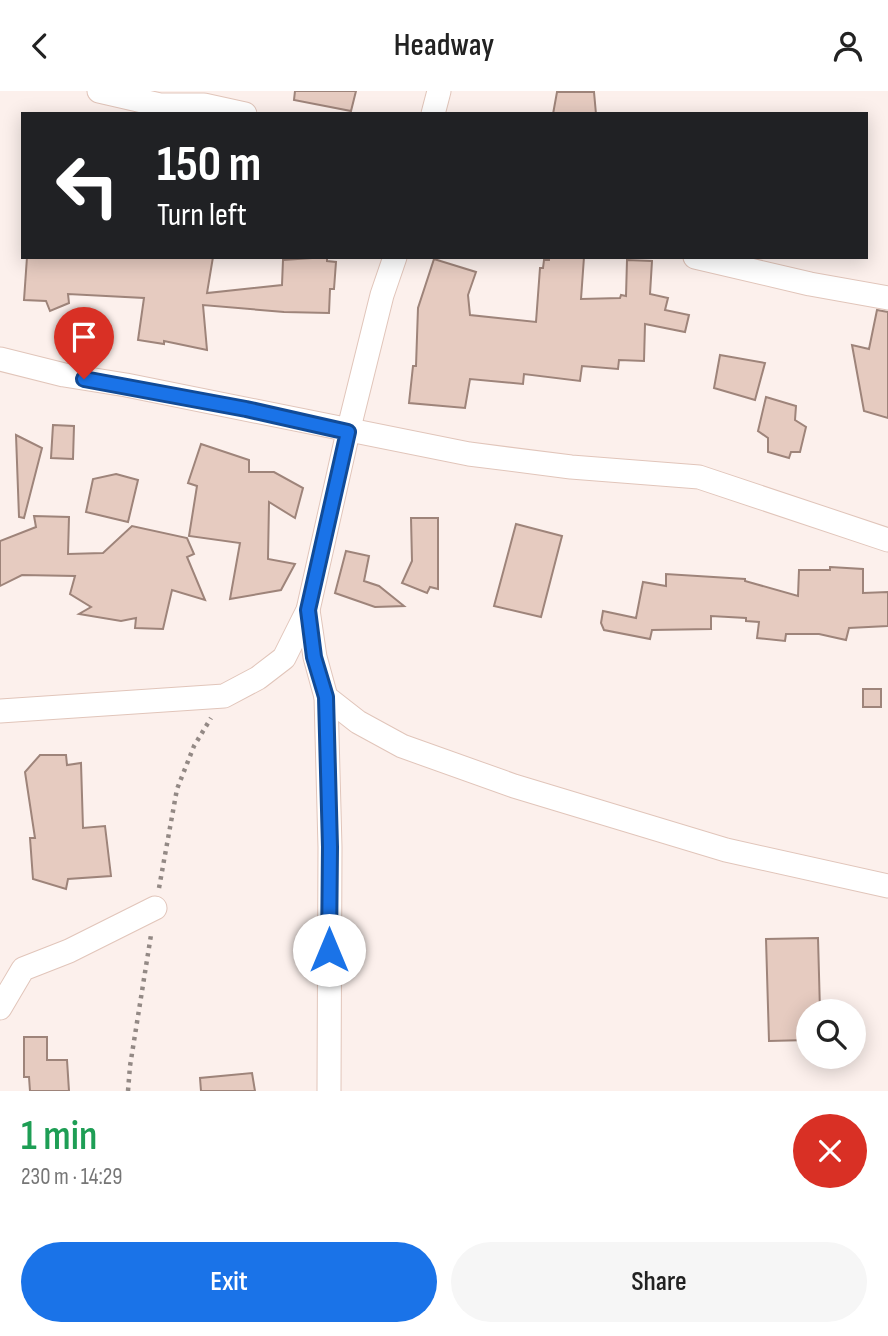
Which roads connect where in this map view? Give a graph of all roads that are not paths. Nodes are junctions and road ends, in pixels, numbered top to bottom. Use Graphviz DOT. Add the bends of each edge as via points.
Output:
graph roads {
  1 [pos="99,91"];
  2 [pos="439,91"];
  3 [pos="206,98"];
  4 [pos="240,112"];
  5 [pos="434,112"];
  6 [pos="394,259"];
  7 [pos="704,259"];
  8 [pos="888,298"];
  9 [pos="0,359"];
  10 [pos="348,432"];
  11 [pos="888,540"];
  12 [pos="308,610"];
  13 [pos="326,697"];
  14 [pos="0,711"];
  15 [pos="888,885"];
  16 [pos="155,908"];
  17 [pos="0,1008"];
  18 [pos="329,1091"];
  1 -- 3 [label="street" via="160,105"];
  2 -- 5 [label="street"];
  3 -- 4 [label="street"];
  6 -- 10 [label="street"];
  7 -- 8 [label="street"];
  9 -- 10 [label="street"];
  10 -- 11 [label="street" via="469,454 699,477"];
  10 -- 12 [label="street"];
  12 -- 13 [label="street" via="314,657"];
  12 -- 14 [label="street" via="284,658 224,696"];
  13 -- 15 [label="street" via="358,722 402,746 513,786 726,849"];
  13 -- 18 [label="street"];
  16 -- 17 [label="street" via="23,969"];
}
